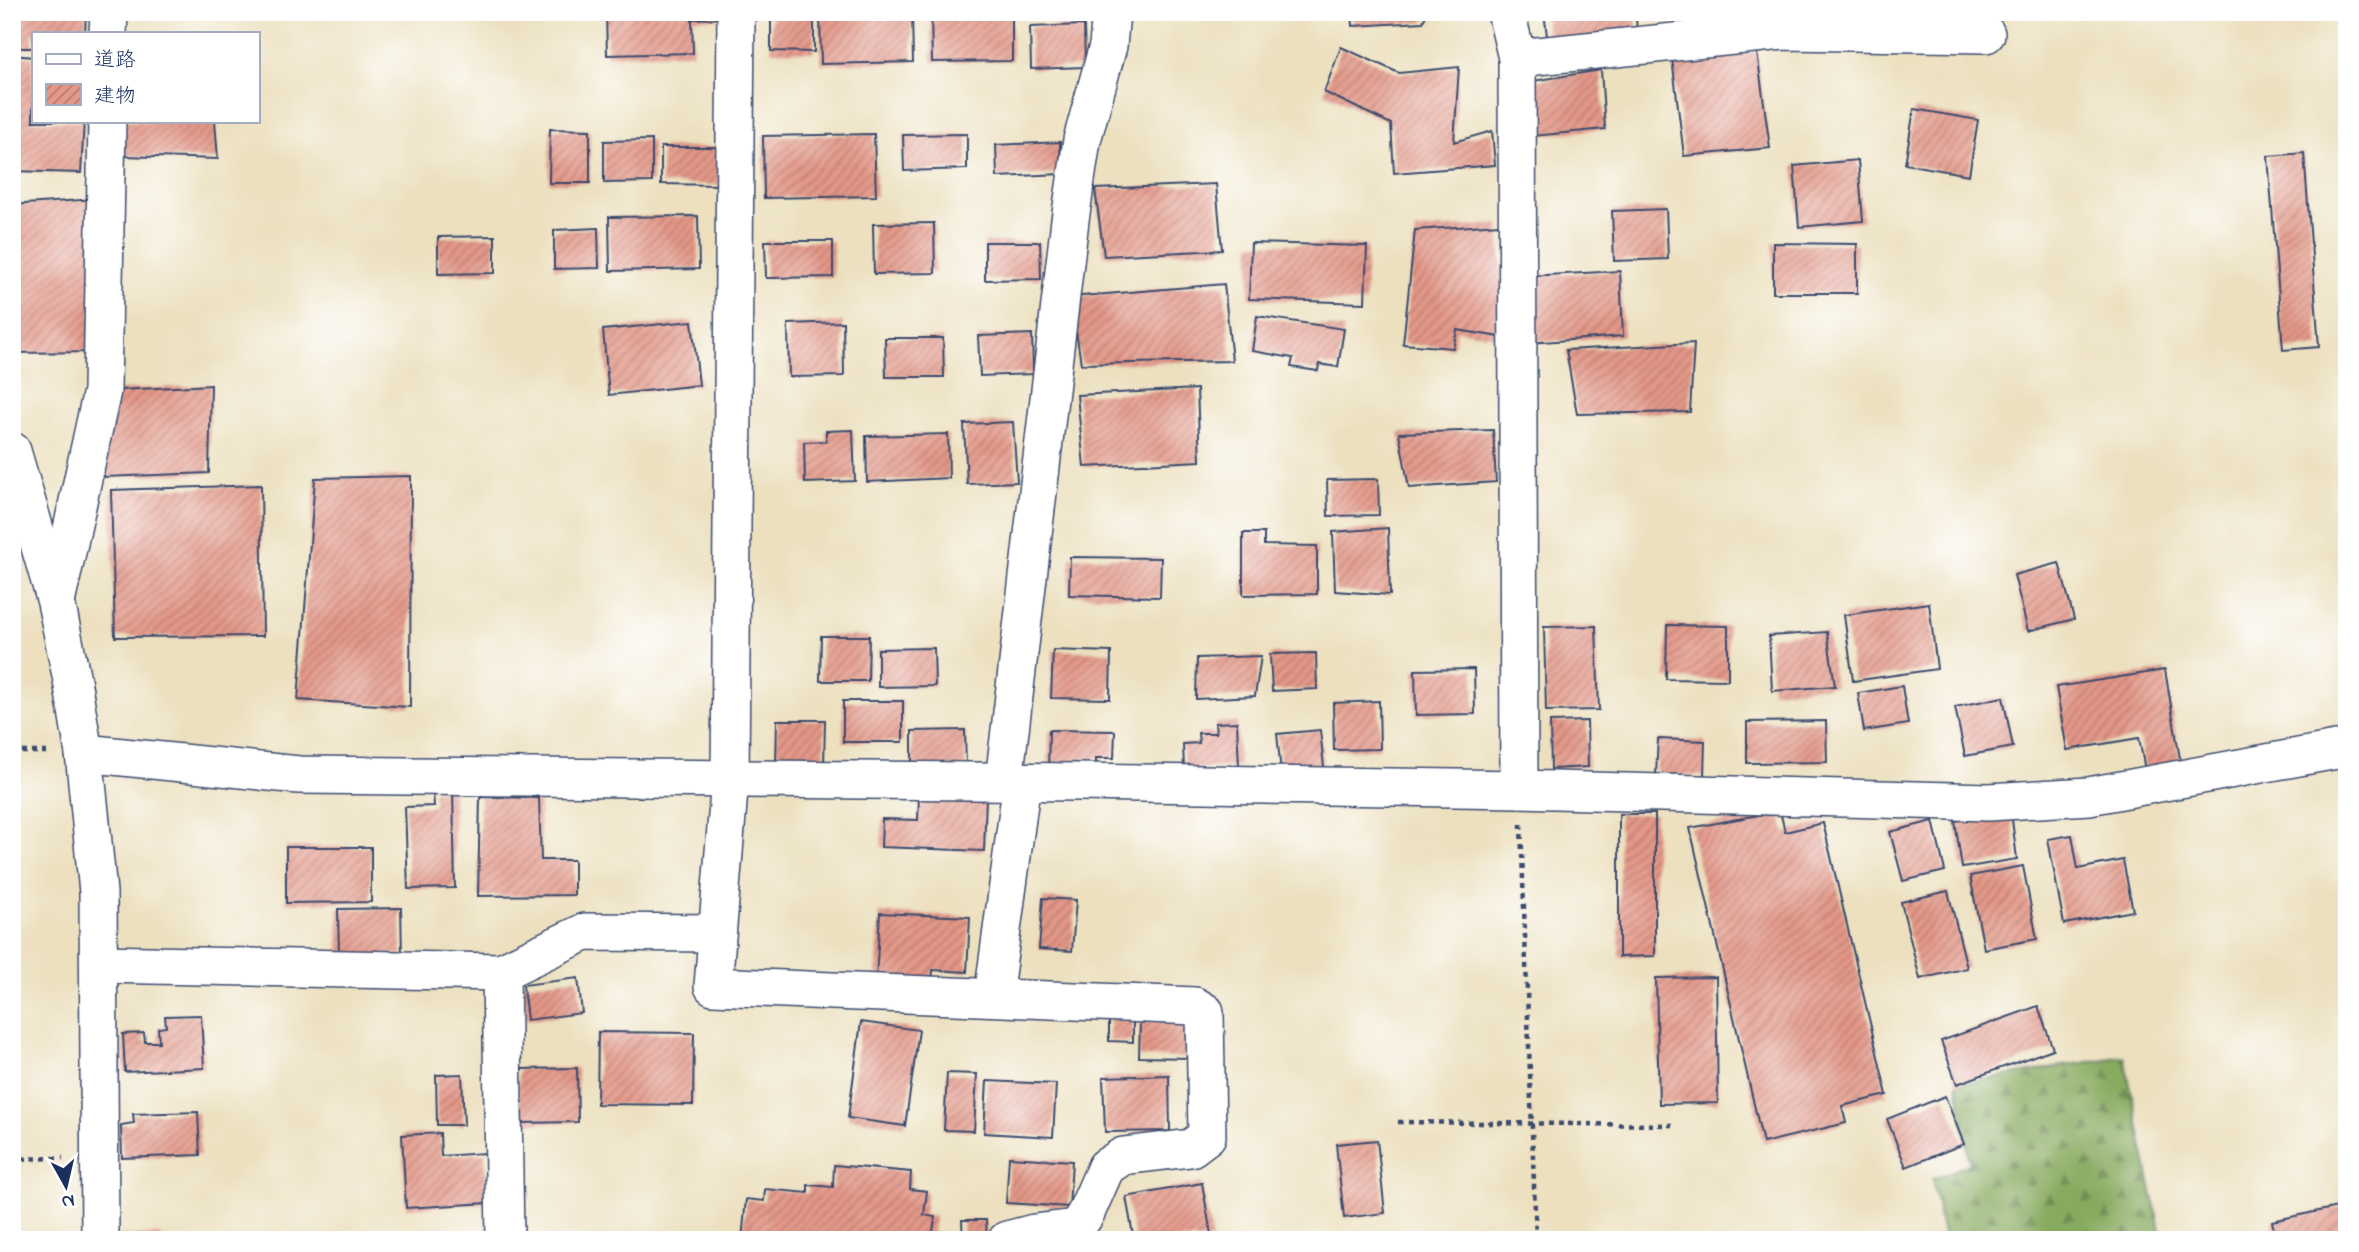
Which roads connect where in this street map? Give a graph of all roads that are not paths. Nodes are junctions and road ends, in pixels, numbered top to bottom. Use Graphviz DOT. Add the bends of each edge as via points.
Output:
graph roads {
  1 [pos="108,12"];
  2 [pos="736,12"];
  3 [pos="1111,12"];
  4 [pos="1506,12"];
  5 [pos="108,32"];
  6 [pos="1986,34"];
  7 [pos="1517,58"];
  8 [pos="107,122"];
  9 [pos="12,451"];
  10 [pos="56,602"];
  11 [pos="2347,748"];
  12 [pos="84,753"];
  13 [pos="730,779"];
  14 [pos="1013,781"];
  15 [pos="1519,789"];
  16 [pos="717,933"];
  17 [pos="99,964"];
  18 [pos="502,972"];
  19 [pos="993,997"];
  20 [pos="100,1240"];
  21 [pos="505,1240"];
  22 [pos="1007,1240"];
  1 -- 5 [label="street"];
  2 -- 13 [label="street"];
  3 -- 14 [label="street" via="1108,46 1082,140 1070,220"];
  4 -- 7 [label="street"];
  6 -- 7 [label="street" via="1783,31"];
  7 -- 15 [label="street"];
  8 -- 10 [label="street" via="102,391"];
  9 -- 10 [label="street"];
  10 -- 12 [label="street"];
  11 -- 15 [label="street" via="2089,796 1989,802"];
  12 -- 13 [label="street" via="299,775"];
  12 -- 17 [label="street" via="98,892"];
  13 -- 14 [label="street"];
  13 -- 16 [label="street"];
  14 -- 15 [label="street"];
  14 -- 19 [label="street"];
  16 -- 18 [label="street" via="585,932"];
  16 -- 19 [label="street" via="713,986"];
  17 -- 18 [label="street"];
  17 -- 20 [label="street"];
  18 -- 21 [label="street"];
  19 -- 22 [label="street" via="1195,1006 1205,1012 1207,1136 1191,1148 1123,1157 1106,1167 1076,1228"];
}
